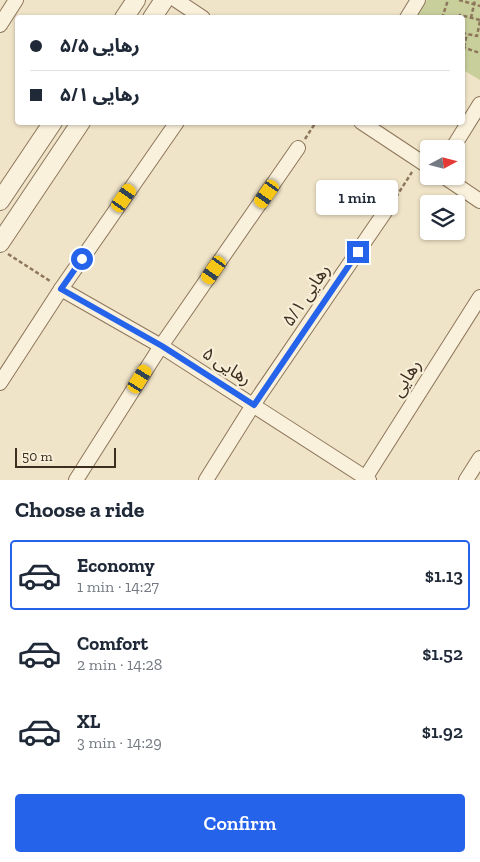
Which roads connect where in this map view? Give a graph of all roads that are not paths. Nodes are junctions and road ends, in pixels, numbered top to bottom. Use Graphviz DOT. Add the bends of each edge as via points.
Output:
graph roads {
  1 [pos="16,0"];
  2 [pos="136,0"];
  3 [pos="164,0"];
  4 [pos="176,0"];
  5 [pos="418,0"];
  6 [pos="126,15"];
  7 [pos="154,15"];
  8 [pos="198,15"];
  9 [pos="409,15"];
  10 [pos="0,25"];
  11 [pos="480,104"];
  12 [pos="51,125"];
  13 [pos="79,125"];
  14 [pos="175,125"];
  15 [pos="366,125"];
  16 [pos="458,140"];
  17 [pos="298,148"];
  18 [pos="420,161"];
  19 [pos="456,185"];
  20 [pos="480,201"];
  21 [pos="0,202"];
  22 [pos="389,206"];
  23 [pos="4,249"];
  24 [pos="61,289"];
  25 [pos="480,296"];
  26 [pos="162,346"];
  27 [pos="0,382"];
  28 [pos="254,405"];
  29 [pos="480,458"];
  30 [pos="366,479"];
  31 [pos="76,480"];
  32 [pos="206,480"];
  33 [pos="466,480"];
  1 -- 10 [label="street"];
  2 -- 6 [label="street"];
  3 -- 7 [label="street"];
  4 -- 8 [label="street"];
  5 -- 9 [label="street"];
  11 -- 16 [label="street"];
  12 -- 21 [label="street"];
  13 -- 23 [label="street"];
  14 -- 24 [label="street"];
  15 -- 18 [label="street"];
  17 -- 26 [label="street"];
  19 -- 20 [label="street"];
  22 -- 28 [label="street, رهایی ۵/۱"];
  24 -- 26 [label="street, رهایی ۵"];
  24 -- 27 [label="street"];
  25 -- 30 [label="street, رهایی"];
  26 -- 28 [label="street, رهایی ۵"];
  26 -- 31 [label="street"];
  28 -- 30 [label="street, رهایی ۵"];
  28 -- 32 [label="street, رهایی ۵/۱"];
  29 -- 33 [label="street"];
}
